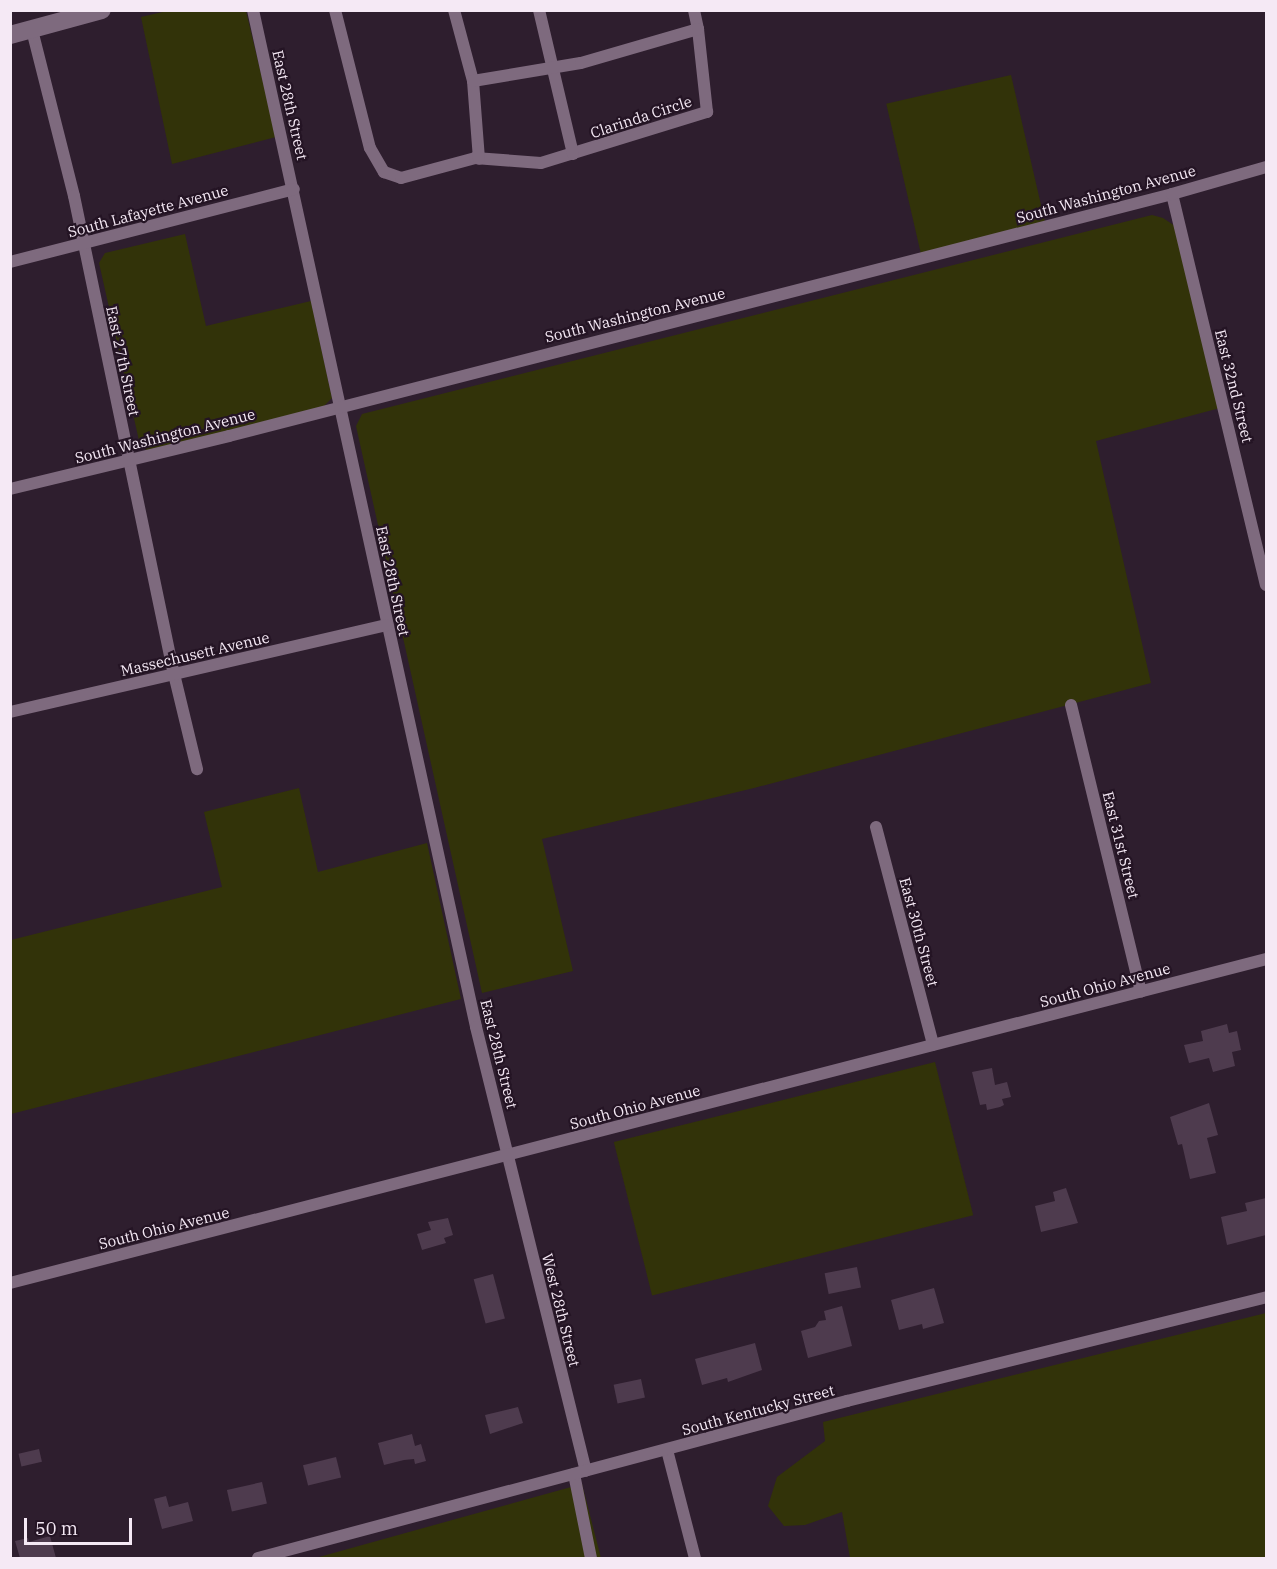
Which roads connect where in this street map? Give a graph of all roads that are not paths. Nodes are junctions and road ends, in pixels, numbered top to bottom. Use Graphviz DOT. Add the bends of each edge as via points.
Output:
graph roads {
  1 [pos="102,10"];
  2 [pos="253,10"];
  3 [pos="335,10"];
  4 [pos="454,10"];
  5 [pos="539,10"];
  6 [pos="694,10"];
  7 [pos="698,29"];
  8 [pos="32,30"];
  9 [pos="10,35"];
  10 [pos="552,69"];
  11 [pos="473,81"];
  12 [pos="573,154"];
  13 [pos="479,159"];
  14 [pos="1266,167"];
  15 [pos="294,189"];
  16 [pos="1172,194"];
  17 [pos="84,243"];
  18 [pos="10,262"];
  19 [pos="340,407"];
  20 [pos="128,460"];
  21 [pos="10,489"];
  22 [pos="1266,585"];
  23 [pos="387,625"];
  24 [pos="174,674"];
  25 [pos="1071,705"];
  26 [pos="10,712"];
  27 [pos="197,769"];
  28 [pos="876,827"];
  29 [pos="1266,959"];
  30 [pos="1141,992"];
  31 [pos="933,1045"];
  32 [pos="508,1156"];
  33 [pos="10,1282"];
  34 [pos="1266,1297"];
  35 [pos="667,1449"];
  36 [pos="580,1473"];
  37 [pos="258,1558"];
  38 [pos="591,1558"];
  39 [pos="695,1558"];
  1 -- 8 [label="main road"];
  2 -- 15 [label="street, East 28th Street"];
  3 -- 13 [label="street" via="370,148 384,172 401,178"];
  4 -- 11 [label="street"];
  5 -- 10 [label="street"];
  6 -- 7 [label="street"];
  7 -- 10 [label="street"];
  7 -- 12 [label="street, Clarinda Circle" via="707,112"];
  8 -- 9 [label="main road"];
  8 -- 17 [label="street, East 27th Street"];
  10 -- 11 [label="street"];
  10 -- 12 [label="street"];
  11 -- 13 [label="street"];
  12 -- 13 [label="street" via="541,163"];
  14 -- 16 [label="street, South Washington Avenue"];
  15 -- 17 [label="street, South Lafayette Avenue"];
  15 -- 19 [label="street, East 28th Street"];
  16 -- 19 [label="street, South Washington Avenue"];
  16 -- 22 [label="street, East 32nd Street"];
  17 -- 18 [label="street, South Lafayette Avenue"];
  17 -- 20 [label="street, East 27th Street"];
  19 -- 20 [label="street, South Washington Avenue"];
  19 -- 23 [label="street, East 28th Street"];
  20 -- 21 [label="street, South Washington Avenue"];
  20 -- 24 [label="street, East 27th Street"];
  23 -- 24 [label="street, Massechusett Avenue"];
  23 -- 32 [label="street, East 28th Street"];
  24 -- 26 [label="street, Massechusett Avenue"];
  24 -- 27 [label="street, East 27th Street"];
  25 -- 30 [label="street, East 31st Street"];
  28 -- 31 [label="street, East 30th Street"];
  29 -- 30 [label="street, South Ohio Avenue"];
  30 -- 31 [label="street, South Ohio Avenue"];
  31 -- 32 [label="street, South Ohio Avenue"];
  32 -- 33 [label="street, South Ohio Avenue"];
  32 -- 36 [label="street, West 28th Street"];
  34 -- 35 [label="street, South Kentucky Street"];
  35 -- 36 [label="street, South Kentucky Street"];
  35 -- 39 [label="street"];
  36 -- 37 [label="street, South Kentucky Street"];
  36 -- 38 [label="street, West 28th Street"];
}
